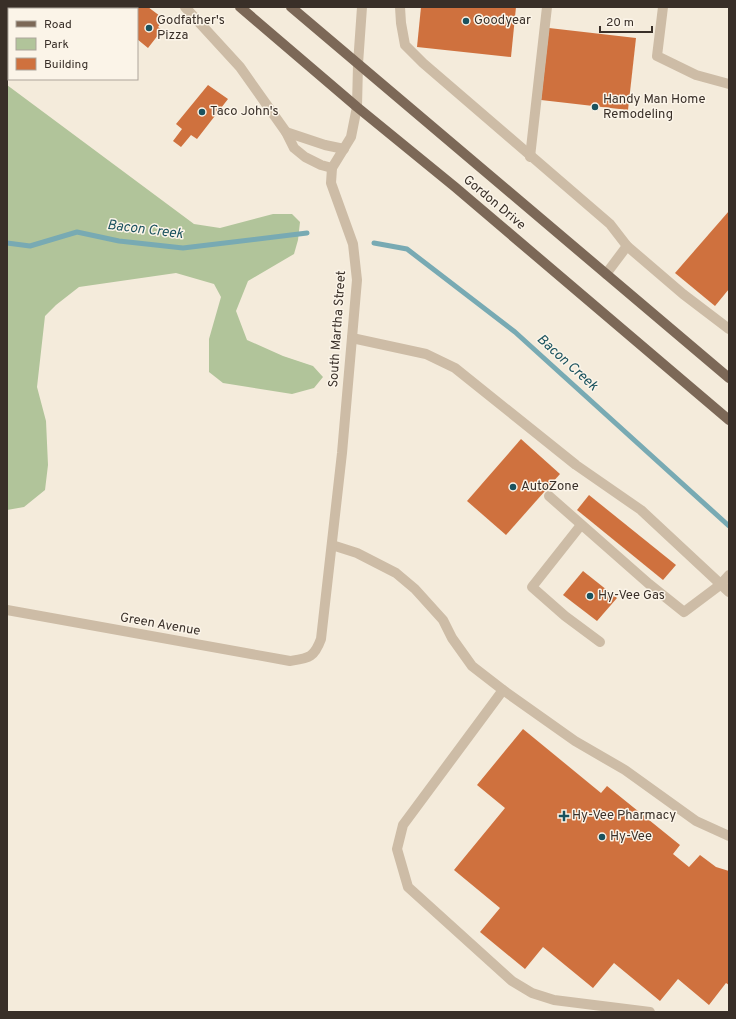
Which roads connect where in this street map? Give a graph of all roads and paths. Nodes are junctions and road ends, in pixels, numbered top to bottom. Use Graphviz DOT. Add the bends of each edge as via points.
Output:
graph roads {
  1 [pos="186,7"];
  2 [pos="240,7"];
  3 [pos="291,7"];
  4 [pos="362,7"];
  5 [pos="400,7"];
  6 [pos="547,7"];
  7 [pos="663,7"];
  8 [pos="358,64"];
  9 [pos="729,84"];
  10 [pos="357,107"];
  11 [pos="286,132"];
  12 [pos="344,149"];
  13 [pos="530,157"];
  14 [pos="332,168"];
  15 [pos="627,246"];
  16 [pos="606,274"];
  17 [pos="729,328"];
  18 [pos="352,338"];
  19 [pos="729,378"];
  20 [pos="729,420"];
  21 [pos="549,496"];
  22 [pos="581,525"];
  23 [pos="332,545"];
  24 [pos="729,575"];
  25 [pos="720,585"];
  26 [pos="729,592"];
  27 [pos="7,610"];
  28 [pos="600,642"];
  29 [pos="308,658"];
  30 [pos="502,690"];
  31 [pos="729,836"];
  32 [pos="650,1012"];
  1 -- 11 [label="street" via="240,67"];
  2 -- 10 [label="main road, Gordon Drive"];
  3 -- 8 [label="main road, Gordon Drive"];
  4 -- 8 [label="street"];
  5 -- 13 [label="street" via="406,44 423,63"];
  6 -- 13 [label="street"];
  7 -- 9 [label="street" via="657,56 696,75"];
  8 -- 10 [label="street"];
  8 -- 16 [label="main road, Gordon Drive"];
  10 -- 12 [label="street" via="351,137"];
  10 -- 20 [label="main road, Gordon Drive"];
  11 -- 12 [label="street"];
  11 -- 14 [label="street" via="294,148 305,157"];
  12 -- 14 [label="street"];
  13 -- 15 [label="street" via="610,224"];
  14 -- 18 [label="street, South Martha Street" via="330,183 353,244 357,280"];
  15 -- 16 [label="street"];
  15 -- 17 [label="street" via="683,294"];
  16 -- 19 [label="main road, Gordon Drive"];
  18 -- 23 [label="street, South Martha Street"];
  18 -- 25 [label="street" via="426,354 455,368 576,465 641,510"];
  21 -- 22 [label="street"];
  22 -- 25 [label="street" via="684,612"];
  22 -- 28 [label="street" via="532,587"];
  23 -- 29 [label="street, South Martha Street" via="321,639 315,653"];
  23 -- 30 [label="street" via="376,561 415,589 443,620 472,666"];
  24 -- 25 [label="street"];
  25 -- 26 [label="street"];
  27 -- 29 [label="street, Green Avenue" via="290,661"];
  30 -- 31 [label="street" via="575,741 625,770 696,822"];
  30 -- 32 [label="street" via="403,825 397,849 408,887 512,980 532,993 554,1000"];
}
